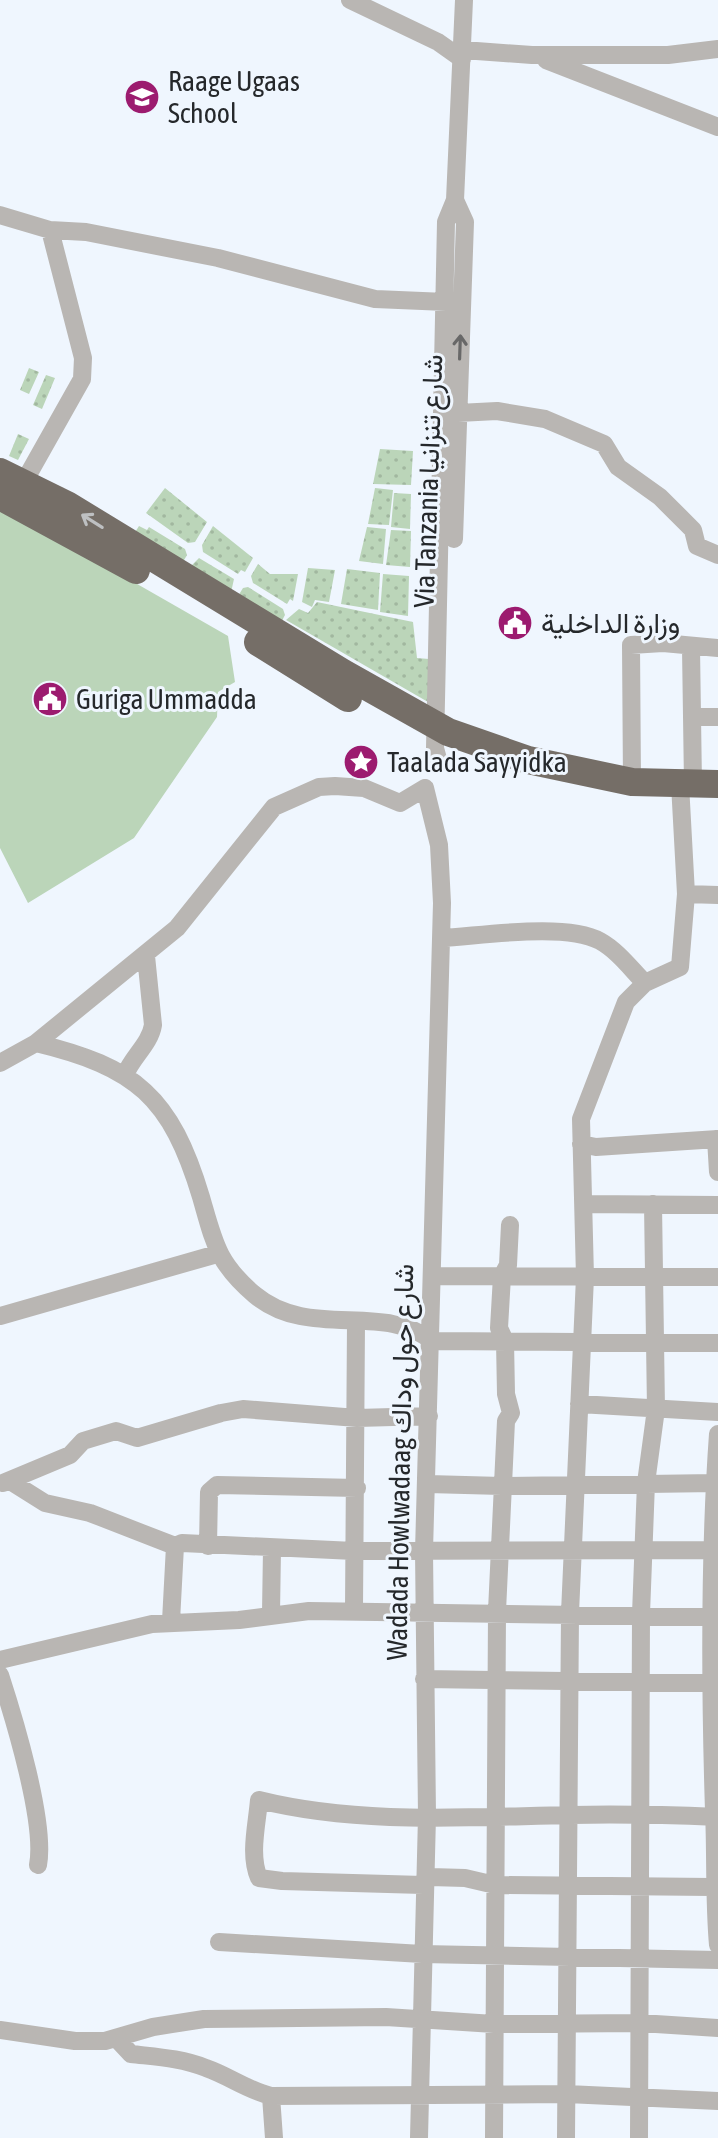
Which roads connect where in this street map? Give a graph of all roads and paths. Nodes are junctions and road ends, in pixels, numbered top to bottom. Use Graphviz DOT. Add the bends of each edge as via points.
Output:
graph roads {
  1 [pos="350,0"];
  2 [pos="464,0"];
  3 [pos="718,49"];
  4 [pos="462,54"];
  5 [pos="532,55"];
  6 [pos="718,127"];
  7 [pos="455,200"];
  8 [pos="0,215"];
  9 [pos="50,230"];
  10 [pos="446,302"];
  11 [pos="451,380"];
  12 [pos="458,413"];
  13 [pos="8,483"];
  14 [pos="718,555"];
  15 [pos="691,648"];
  16 [pos="718,648"];
  17 [pos="692,717"];
  18 [pos="718,717"];
  19 [pos="442,741"];
  20 [pos="632,782"];
  21 [pos="693,787"];
  22 [pos="425,788"];
  23 [pos="718,798"];
  24 [pos="686,894"];
  25 [pos="718,895"];
  26 [pos="441,938"];
  27 [pos="146,956"];
  28 [pos="645,983"];
  29 [pos="36,1043"];
  30 [pos="0,1063"];
  31 [pos="125,1075"];
  32 [pos="717,1139"];
  33 [pos="581,1144"];
  34 [pos="718,1172"];
  35 [pos="584,1204"];
  36 [pos="653,1204"];
  37 [pos="718,1205"];
  38 [pos="510,1225"];
  39 [pos="217,1254"];
  40 [pos="432,1276"];
  41 [pos="502,1276"];
  42 [pos="585,1277"];
  43 [pos="718,1277"];
  44 [pos="651,1278"];
  45 [pos="0,1316"];
  46 [pos="356,1323"];
  47 [pos="432,1341"];
  48 [pos="505,1341"];
  49 [pos="582,1341"];
  50 [pos="654,1343"];
  51 [pos="718,1343"];
  52 [pos="579,1404"];
  53 [pos="656,1409"];
  54 [pos="718,1412"];
  55 [pos="429,1416"];
  56 [pos="357,1418"];
  57 [pos="718,1434"];
  58 [pos="5,1482"];
  59 [pos="646,1483"];
  60 [pos="715,1483"];
  61 [pos="428,1484"];
  62 [pos="502,1486"];
  63 [pos="573,1486"];
  64 [pos="357,1488"];
  65 [pos="175,1546"];
  66 [pos="208,1546"];
  67 [pos="645,1548"];
  68 [pos="272,1549"];
  69 [pos="571,1549"];
  70 [pos="498,1550"];
  71 [pos="715,1550"];
  72 [pos="354,1551"];
  73 [pos="424,1551"];
  74 [pos="354,1609"];
  75 [pos="425,1611"];
  76 [pos="497,1611"];
  77 [pos="271,1613"];
  78 [pos="570,1613"];
  79 [pos="641,1614"];
  80 [pos="714,1617"];
  81 [pos="171,1621"];
  82 [pos="0,1660"];
  83 [pos="0,1675"];
  84 [pos="424,1679"];
  85 [pos="497,1680"];
  86 [pos="642,1682"];
  87 [pos="571,1683"];
  88 [pos="714,1683"];
  89 [pos="641,1814"];
  90 [pos="570,1815"];
  91 [pos="427,1816"];
  92 [pos="498,1817"];
  93 [pos="716,1817"];
  94 [pos="38,1865"];
  95 [pos="423,1885"];
  96 [pos="495,1885"];
  97 [pos="570,1885"];
  98 [pos="638,1885"];
  99 [pos="712,1887"];
  100 [pos="219,1942"];
  101 [pos="718,1945"];
  102 [pos="422,1954"];
  103 [pos="495,1956"];
  104 [pos="567,1956"];
  105 [pos="641,1958"];
  106 [pos="718,1960"];
  107 [pos="421,2019"];
  108 [pos="640,2023"];
  109 [pos="494,2024"];
  110 [pos="568,2024"];
  111 [pos="718,2028"];
  112 [pos="0,2030"];
  113 [pos="116,2038"];
  114 [pos="420,2093"];
  115 [pos="567,2094"];
  116 [pos="494,2095"];
  117 [pos="271,2096"];
  118 [pos="637,2097"];
  119 [pos="718,2101"];
  120 [pos="274,2138"];
  121 [pos="419,2138"];
  122 [pos="494,2138"];
  123 [pos="566,2138"];
  124 [pos="639,2138"];
  1 -- 4 [label="street"];
  2 -- 4 [label="street, Via Tanzania شارع تنزانيا"];
  3 -- 5 [label="street" via="668,55"];
  4 -- 5 [label="street"];
  4 -- 7 [label="street, Via Tanzania شارع تنزانيا"];
  5 -- 6 [label="street"];
  7 -- 10 [label="street, Via Tanzania شارع تنزانيا" via="446,222"];
  11 -- 7 [label="street, Via Tanzania شارع تنزانيا, one-way" via="465,222"];
  8 -- 9 [label="street"];
  9 -- 10 [label="street" via="218,258 375,299"];
  9 -- 13 [label="street" via="84,369"];
  10 -- 11 [label="street, Via Tanzania شارع تنزانيا"];
  11 -- 12 [label="street, Via Tanzania شارع تنزانيا"];
  11 -- 19 [label="street, Via Tanzania شارع تنزانيا"];
  12 -- 14 [label="street" via="497,411 545,419 604,444 618,467 660,497 693,530 697,546"];
  12 -- 19 [label="street, Via Tanzania شارع تنزانيا"];
  13 -- 19 [label="highway"];
  15 -- 16 [label="street"];
  15 -- 17 [label="street"];
  15 -- 20 [label="street" via="631,645"];
  17 -- 18 [label="street"];
  17 -- 21 [label="street"];
  19 -- 20 [label="highway"];
  19 -- 21 [label="highway" via="534,779 624,795"];
  19 -- 22 [label="street, Via Tanzania شارع تنزانيا"];
  20 -- 21 [label="highway"];
  21 -- 23 [label="highway"];
  21 -- 24 [label="street"];
  22 -- 26 [label="street, Wadada Howlwadaag شارع حول وداك" via="439,845"];
  22 -- 27 [label="street" via="400,803 364,788 319,787 274,807 187,918"];
  24 -- 25 [label="street"];
  24 -- 28 [label="street" via="680,967"];
  26 -- 28 [label="street" via="585,935 617,954"];
  26 -- 40 [label="street, Wadada Howlwadaag شارع حول وداك"];
  27 -- 29 [label="street"];
  27 -- 31 [label="street" via="153,1025"];
  28 -- 33 [label="street" via="626,1002 581,1119"];
  29 -- 30 [label="street"];
  29 -- 31 [label="street" via="94,1058"];
  31 -- 39 [label="street" via="161,1108 182,1137"];
  32 -- 33 [label="street"];
  32 -- 34 [label="street"];
  33 -- 35 [label="street"];
  35 -- 36 [label="street"];
  35 -- 42 [label="street"];
  36 -- 37 [label="street"];
  36 -- 44 [label="street"];
  38 -- 41 [label="street" via="508,1265"];
  39 -- 45 [label="street"];
  39 -- 46 [label="street" via="274,1309 295,1318"];
  40 -- 41 [label="street"];
  40 -- 47 [label="street, Wadada Howlwadaag شارع حول وداك"];
  41 -- 42 [label="street"];
  41 -- 48 [label="street" via="499,1328"];
  42 -- 44 [label="street"];
  42 -- 49 [label="street"];
  43 -- 44 [label="street"];
  44 -- 50 [label="street"];
  46 -- 47 [label="street" via="417,1330"];
  46 -- 56 [label="street"];
  47 -- 48 [label="street"];
  47 -- 55 [label="street, Wadada Howlwadaag شارع حول وداك"];
  48 -- 49 [label="street"];
  48 -- 62 [label="street" via="511,1413"];
  49 -- 50 [label="street"];
  49 -- 52 [label="street"];
  50 -- 51 [label="street"];
  50 -- 53 [label="street"];
  52 -- 53 [label="street"];
  52 -- 63 [label="street"];
  53 -- 54 [label="street"];
  53 -- 59 [label="street"];
  55 -- 56 [label="street"];
  55 -- 61 [label="street, Wadada Howlwadaag شارع حول وداك"];
  56 -- 58 [label="street" via="243,1409 137,1438 116,1431 83,1441 70,1455"];
  56 -- 64 [label="street"];
  57 -- 60 [label="street"];
  58 -- 65 [label="street" via="45,1503 90,1513"];
  59 -- 60 [label="street"];
  59 -- 63 [label="street"];
  59 -- 67 [label="street"];
  60 -- 71 [label="street"];
  61 -- 62 [label="street"];
  61 -- 73 [label="street, Wadada Howlwadaag شارع حول وداك"];
  62 -- 63 [label="street"];
  62 -- 70 [label="street"];
  63 -- 69 [label="street"];
  64 -- 66 [label="street" via="217,1485 209,1492"];
  64 -- 72 [label="street"];
  65 -- 66 [label="street"];
  65 -- 81 [label="street"];
  66 -- 68 [label="street"];
  67 -- 69 [label="street"];
  67 -- 71 [label="street"];
  67 -- 79 [label="street"];
  68 -- 72 [label="street"];
  68 -- 77 [label="street"];
  69 -- 70 [label="street"];
  69 -- 78 [label="street"];
  70 -- 73 [label="street"];
  70 -- 76 [label="street"];
  71 -- 80 [label="street"];
  72 -- 73 [label="street"];
  72 -- 74 [label="street"];
  73 -- 75 [label="street, Wadada Howlwadaag شارع حول وداك"];
  74 -- 75 [label="street"];
  74 -- 77 [label="street"];
  75 -- 76 [label="street"];
  75 -- 84 [label="street, Wadada Howlwadaag شارع حول وداك"];
  76 -- 78 [label="street"];
  76 -- 85 [label="street"];
  77 -- 81 [label="street" via="239,1620"];
  78 -- 79 [label="street"];
  78 -- 87 [label="street"];
  79 -- 80 [label="street"];
  79 -- 86 [label="street"];
  80 -- 88 [label="street"];
  81 -- 82 [label="street"];
  83 -- 94 [label="street" via="41,1843"];
  84 -- 85 [label="street"];
  84 -- 91 [label="street, Wadada Howlwadaag شارع حول وداك"];
  85 -- 87 [label="street"];
  85 -- 92 [label="street"];
  86 -- 87 [label="street"];
  86 -- 88 [label="street"];
  86 -- 89 [label="street"];
  87 -- 90 [label="street"];
  88 -- 93 [label="street"];
  89 -- 90 [label="street"];
  89 -- 93 [label="street"];
  89 -- 98 [label="street"];
  90 -- 92 [label="street"];
  90 -- 97 [label="street"];
  91 -- 92 [label="street"];
  91 -- 95 [label="street, Wadada Howlwadaag شارع حول وداك"];
  91 -- 95 [label="street" via="345,1814 259,1800 254,1867 259,1878"];
  92 -- 96 [label="street"];
  93 -- 99 [label="street"];
  95 -- 96 [label="street" via="430,1877"];
  95 -- 102 [label="street, Wadada Howlwadaag شارع حول وداك"];
  96 -- 97 [label="street"];
  96 -- 103 [label="street"];
  97 -- 98 [label="street"];
  97 -- 104 [label="street"];
  98 -- 99 [label="street"];
  98 -- 105 [label="street"];
  99 -- 101 [label="street"];
  100 -- 102 [label="street"];
  102 -- 103 [label="street"];
  102 -- 107 [label="street, Wadada Howlwadaag شارع حول وداك"];
  103 -- 104 [label="street"];
  103 -- 109 [label="street"];
  104 -- 105 [label="street"];
  104 -- 110 [label="street"];
  105 -- 106 [label="street"];
  105 -- 108 [label="street"];
  107 -- 109 [label="street"];
  107 -- 113 [label="street" via="204,2019"];
  107 -- 114 [label="street, Wadada Howlwadaag شارع حول وداك"];
  108 -- 110 [label="street"];
  108 -- 111 [label="street"];
  108 -- 118 [label="street"];
  109 -- 110 [label="street"];
  109 -- 116 [label="street"];
  110 -- 115 [label="street"];
  112 -- 113 [label="street" via="75,2041"];
  113 -- 117 [label="street" via="131,2054 159,2054 207,2068"];
  114 -- 116 [label="street"];
  114 -- 117 [label="street"];
  114 -- 121 [label="street, Wadada Howlwadaag شارع حول وداك"];
  115 -- 116 [label="street"];
  115 -- 118 [label="street"];
  115 -- 123 [label="street"];
  116 -- 122 [label="street"];
  117 -- 120 [label="street"];
  118 -- 119 [label="street"];
  118 -- 124 [label="street"];
}
